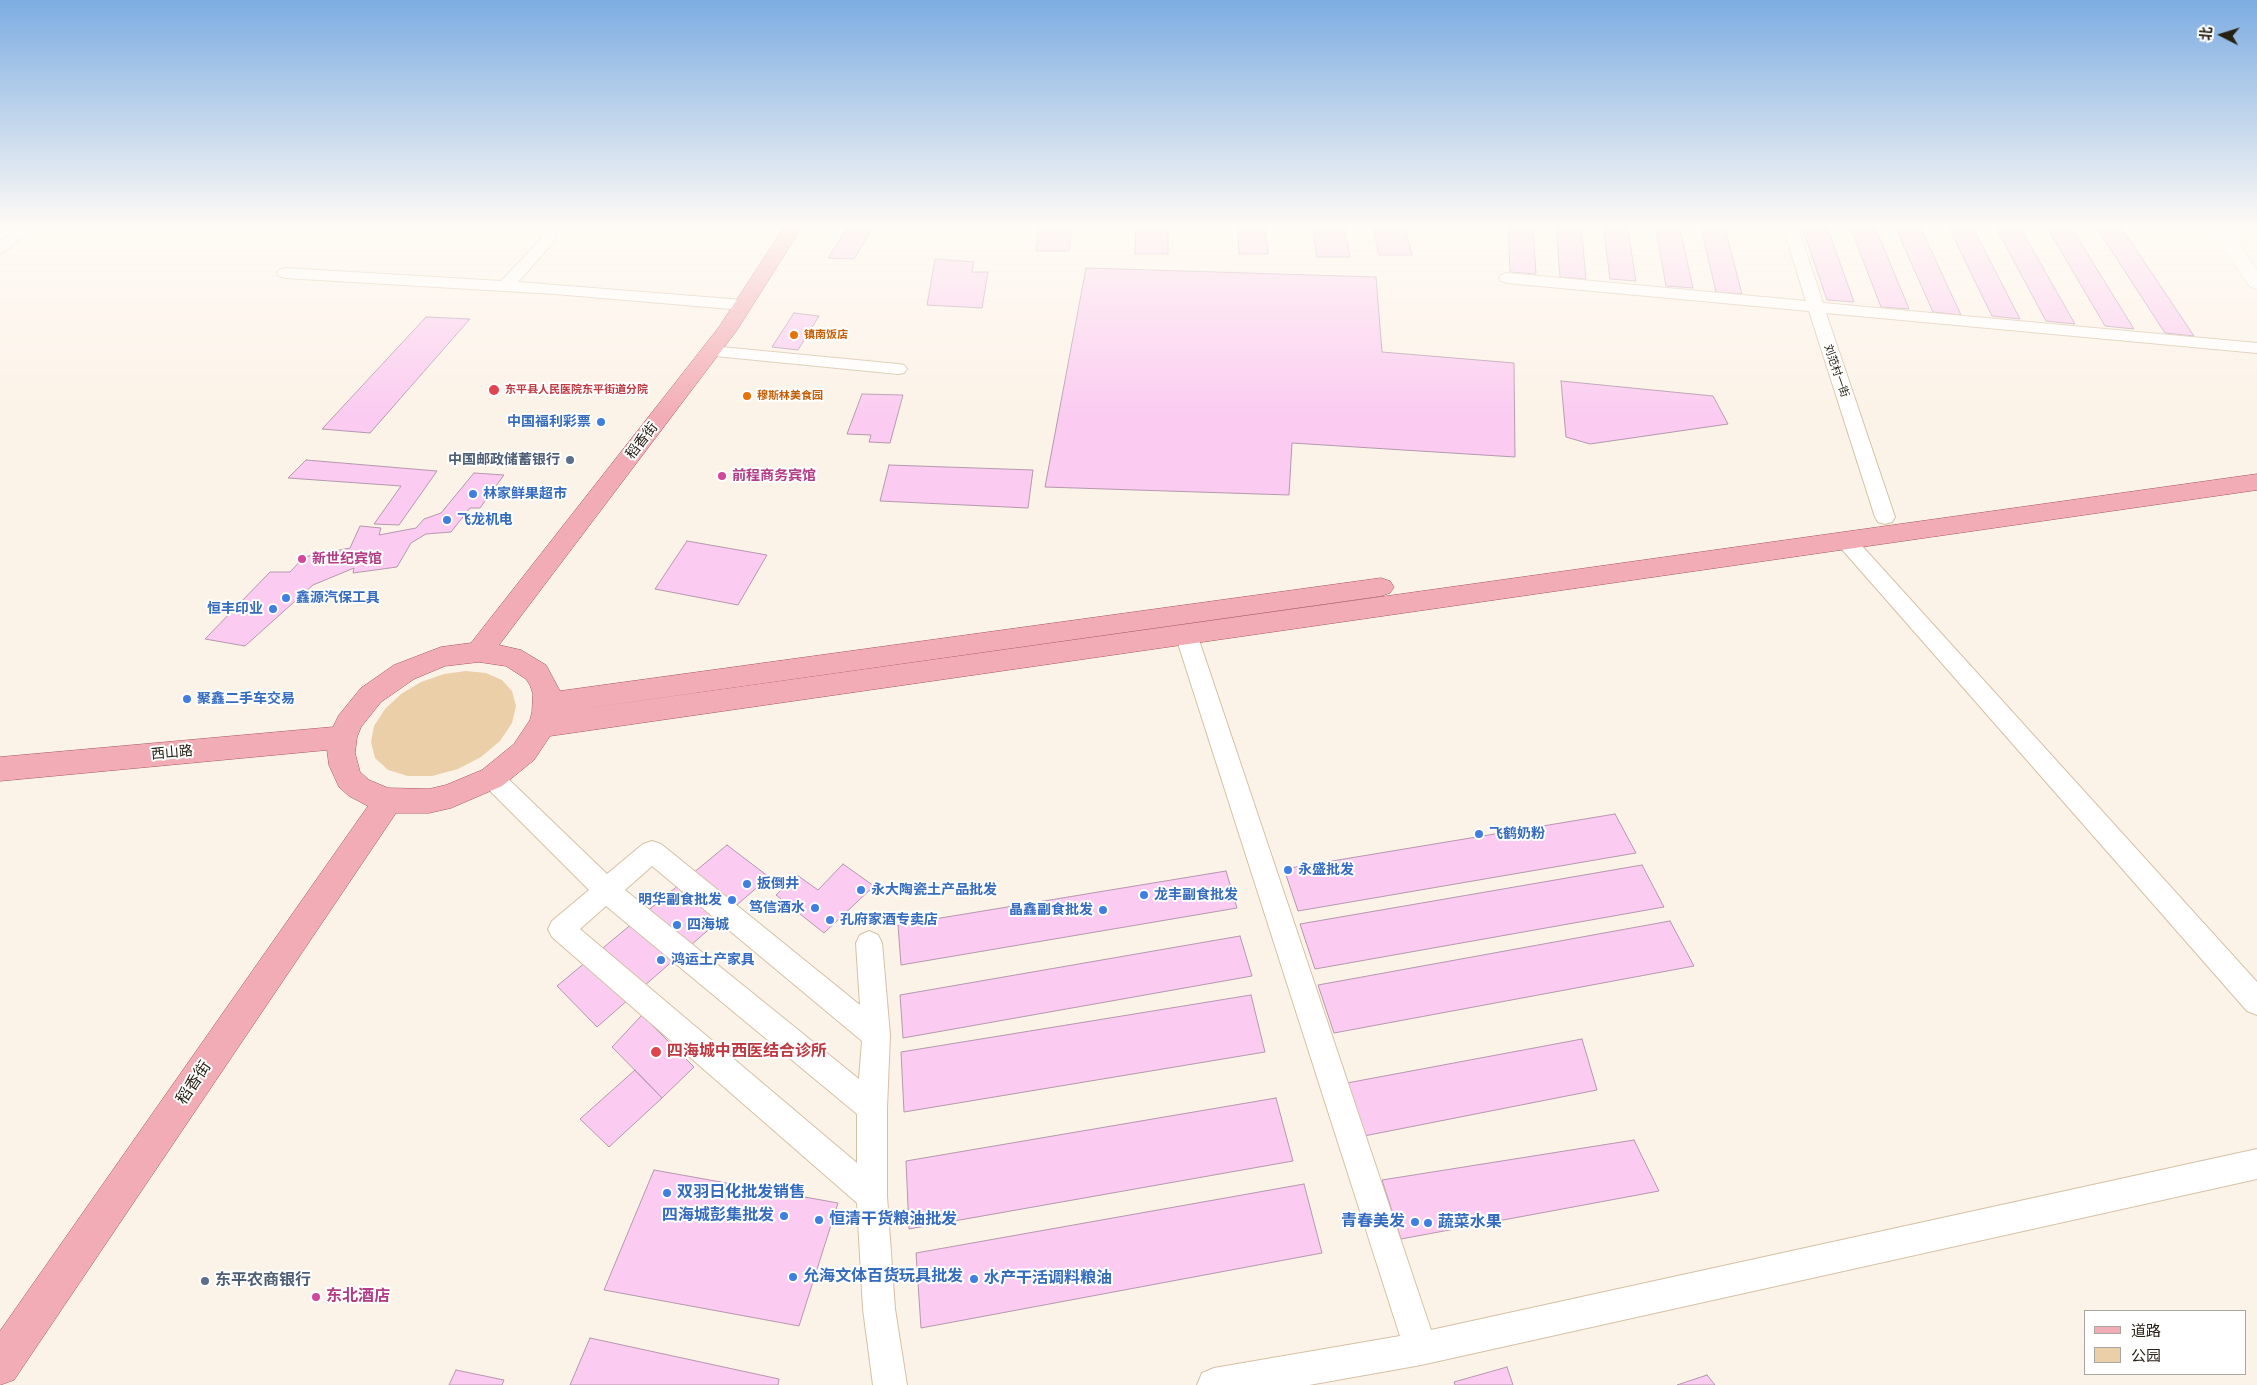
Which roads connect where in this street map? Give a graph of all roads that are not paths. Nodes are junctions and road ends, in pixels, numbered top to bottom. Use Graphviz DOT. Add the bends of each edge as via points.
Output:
graph roads {
  1 [pos="538,289"];
  2 [pos="754,289"];
  3 [pos="1623,289"];
  4 [pos="1809,289"];
  5 [pos="743,305"];
  6 [pos="1815,306"];
  7 [pos="2257,348"];
  8 [pos="711,351"];
  9 [pos="898,369"];
  10 [pos="2257,465"];
  11 [pos="2257,482"];
  12 [pos="1885,517"];
  13 [pos="1846,540"];
  14 [pos="1186,634"];
  15 [pos="479,652"];
  16 [pos="544,714"];
  17 [pos="344,737"];
  18 [pos="0,769"];
  19 [pos="492,778"];
  20 [pos="388,800"];
  21 [pos="606,890"];
  22 [pos="869,943"];
  23 [pos="2257,1002"];
  24 [pos="876,1036"];
  25 [pos="872,1108"];
  26 [pos="2257,1164"];
  27 [pos="872,1196"];
  28 [pos="1420,1349"];
  29 [pos="0,1366"];
  30 [pos="890,1385"];
  31 [pos="1214,1385"];
  1 -- 5 [label="street"];
  2 -- 5 [label="main road, 稻香街"];
  3 -- 6 [label="street"];
  4 -- 6 [label="street, 刘范村一街"];
  5 -- 8 [label="main road, 稻香街"];
  6 -- 7 [label="street"];
  6 -- 12 [label="street, 刘范村一街"];
  8 -- 9 [label="street"];
  8 -- 15 [label="main road, 稻香街"];
  10 -- 12 [label="main road"];
  11 -- 13 [label="main road"];
  12 -- 16 [label="main road"];
  13 -- 14 [label="main road"];
  13 -- 23 [label="street"];
  14 -- 16 [label="main road"];
  14 -- 28 [label="street"];
  15 -- 16 [label="main road" via="512,657 536,672 543,682"];
  15 -- 17 [label="main road" via="441,657 404,672 371,695 349,723"];
  16 -- 19 [label="main road" via="524,752"];
  17 -- 18 [label="main road, 西山路"];
  17 -- 20 [label="main road" via="341,753 349,778 359,788"];
  19 -- 20 [label="main road" via="451,796 409,802"];
  19 -- 21 [label="street"];
  20 -- 29 [label="main road, 稻香街"];
  21 -- 24 [label="street" via="652,851"];
  21 -- 25 [label="street"];
  21 -- 27 [label="street" via="561,929"];
  22 -- 24 [label="street"];
  24 -- 25 [label="street"];
  25 -- 27 [label="street"];
  26 -- 28 [label="street"];
  27 -- 30 [label="street" via="879,1309"];
  28 -- 31 [label="street"];
}
